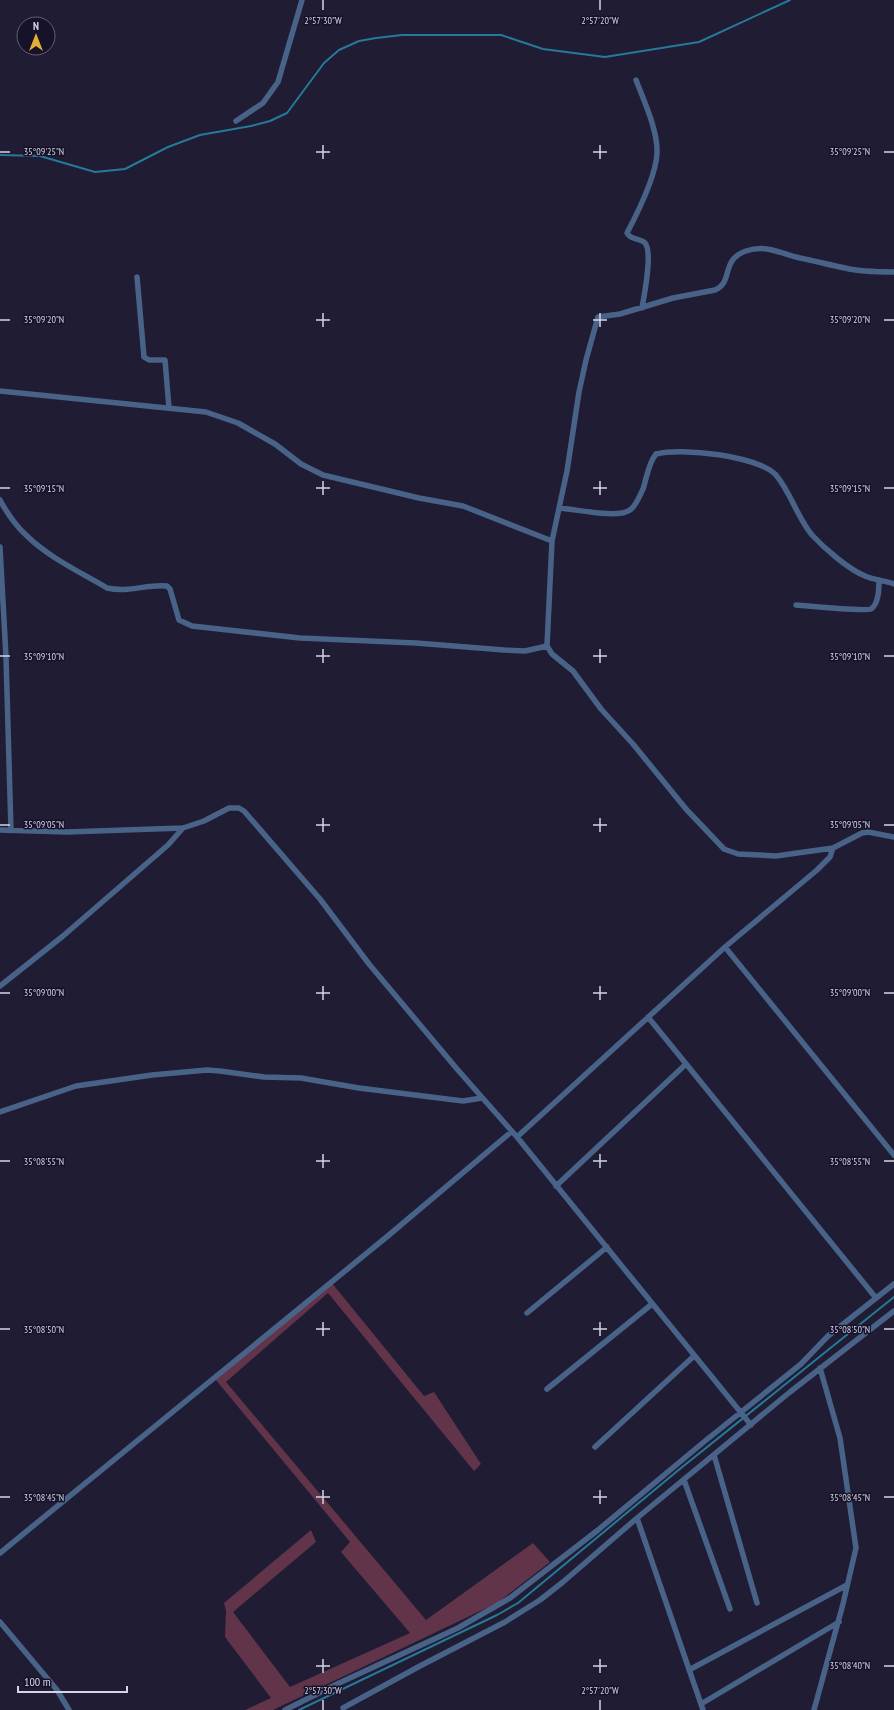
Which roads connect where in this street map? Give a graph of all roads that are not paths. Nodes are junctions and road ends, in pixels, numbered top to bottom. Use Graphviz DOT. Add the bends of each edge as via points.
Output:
graph roads {
  1 [pos="302,0"];
  2 [pos="636,80"];
  3 [pos="236,120"];
  4 [pos="894,272"];
  5 [pos="137,277"];
  6 [pos="642,308"];
  7 [pos="0,391"];
  8 [pos="169,408"];
  9 [pos="0,500"];
  10 [pos="559,508"];
  11 [pos="552,541"];
  12 [pos="0,548"];
  13 [pos="879,580"];
  14 [pos="894,584"];
  15 [pos="796,605"];
  16 [pos="547,646"];
  17 [pos="3,657"];
  18 [pos="0,698"];
  19 [pos="7,698"];
  20 [pos="183,828"];
  21 [pos="0,830"];
  22 [pos="11,830"];
  23 [pos="894,837"];
  24 [pos="833,848"];
  25 [pos="725,947"];
  26 [pos="0,986"];
  27 [pos="648,1017"];
  28 [pos="686,1064"];
  29 [pos="482,1098"];
  30 [pos="0,1112"];
  31 [pos="511,1132"];
  32 [pos="517,1137"];
  33 [pos="894,1155"];
  34 [pos="556,1186"];
  35 [pos="607,1247"];
  36 [pos="894,1284"];
  37 [pos="876,1298"];
  38 [pos="652,1304"];
  39 [pos="894,1311"];
  40 [pos="527,1313"];
  41 [pos="694,1356"];
  42 [pos="820,1368"];
  43 [pos="547,1389"];
  44 [pos="743,1413"];
  45 [pos="750,1423"];
  46 [pos="594,1447"];
  47 [pos="714,1455"];
  48 [pos="684,1480"];
  49 [pos="638,1518"];
  50 [pos="0,1553"];
  51 [pos="848,1585"];
  52 [pos="757,1603"];
  53 [pos="730,1609"];
  54 [pos="0,1622"];
  55 [pos="838,1622"];
  56 [pos="689,1670"];
  57 [pos="701,1704"];
  58 [pos="343,1708"];
  59 [pos="69,1710"];
  60 [pos="285,1710"];
  61 [pos="703,1710"];
  62 [pos="814,1710"];
  1 -- 3 [label="street" via="278,82 263,103"];
  2 -- 6 [label="street" via="654,130 657,153 647,188 627,233 648,248"];
  4 -- 6 [label="street" via="846,268 777,250 760,249 747,251 732,260 720,288"];
  5 -- 8 [label="street" via="144,357 149,360 165,360"];
  6 -- 10 [label="street" via="620,314 602,315 598,318 578,392"];
  7 -- 8 [label="street"];
  8 -- 11 [label="street" via="206,412 238,423 275,444 301,464 323,474 419,498 463,506"];
  9 -- 16 [label="street" via="10,518 40,548 107,588 130,590 167,586 179,620 192,626 300,638 525,651"];
  10 -- 11 [label="street"];
  10 -- 13 [label="street" via="610,513 630,510 643,488 652,460 656,454 662,452 745,459 768,468 776,476 812,534 833,555 864,576"];
  11 -- 16 [label="street"];
  12 -- 17 [label="street"];
  13 -- 14 [label="street"];
  13 -- 15 [label="street" via="876,603 870,609"];
  16 -- 24 [label="street" via="552,654 573,672 686,809 724,849 738,854 776,856"];
  17 -- 19 [label="street"];
  18 -- 19 [label="street"];
  19 -- 22 [label="street"];
  20 -- 22 [label="street" via="67,832"];
  20 -- 26 [label="street" via="163,850"];
  20 -- 29 [label="street" via="229,808 244,811 320,899 370,964"];
  21 -- 22 [label="street"];
  23 -- 24 [label="street" via="862,833"];
  24 -- 25 [label="street" via="830,857 817,870"];
  25 -- 27 [label="street"];
  25 -- 33 [label="street"];
  27 -- 28 [label="street"];
  27 -- 32 [label="street"];
  28 -- 34 [label="street"];
  28 -- 37 [label="street"];
  29 -- 30 [label="street" via="462,1101 301,1078 264,1077 207,1070 76,1086"];
  29 -- 31 [label="street"];
  31 -- 32 [label="street"];
  31 -- 50 [label="street"];
  32 -- 34 [label="street"];
  34 -- 35 [label="street"];
  35 -- 38 [label="street"];
  35 -- 40 [label="street"];
  36 -- 37 [label="street"];
  37 -- 44 [label="street" via="828,1336"];
  38 -- 41 [label="street"];
  38 -- 43 [label="street"];
  39 -- 42 [label="street"];
  41 -- 44 [label="street"];
  41 -- 46 [label="street"];
  42 -- 45 [label="street"];
  42 -- 51 [label="street" via="840,1438 856,1539"];
  44 -- 45 [label="street"];
  44 -- 60 [label="street" via="510,1598 458,1628"];
  45 -- 47 [label="street"];
  47 -- 48 [label="street"];
  47 -- 52 [label="street"];
  48 -- 49 [label="street"];
  48 -- 53 [label="street"];
  49 -- 56 [label="street"];
  49 -- 58 [label="street" via="526,1610"];
  51 -- 55 [label="street"];
  51 -- 56 [label="street"];
  54 -- 59 [label="street" via="57,1690"];
  55 -- 57 [label="street"];
  55 -- 62 [label="street"];
  56 -- 57 [label="street"];
  57 -- 61 [label="street"];
}
